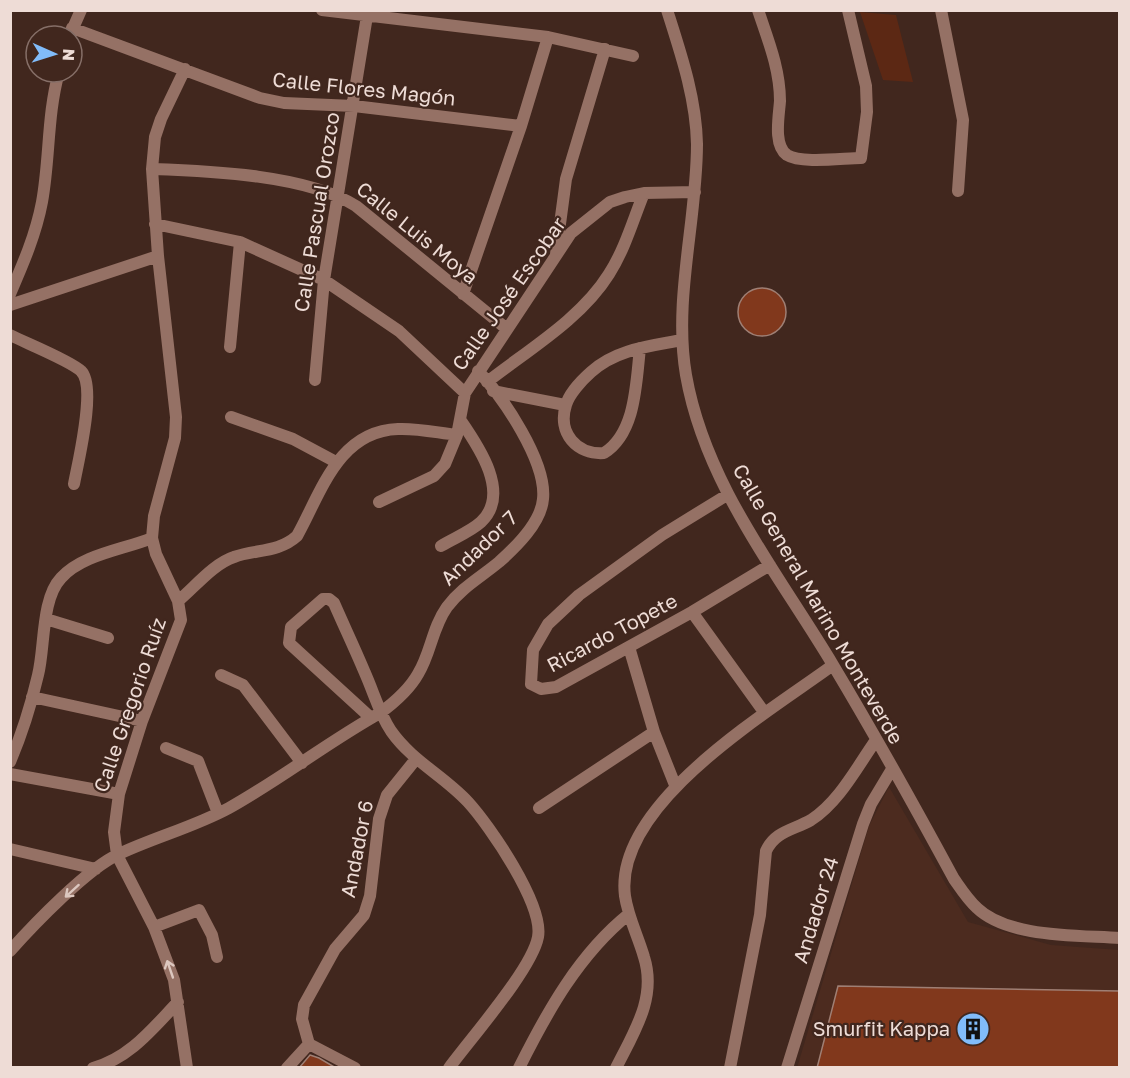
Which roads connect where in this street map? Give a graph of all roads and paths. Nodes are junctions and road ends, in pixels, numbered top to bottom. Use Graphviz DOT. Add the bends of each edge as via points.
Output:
graph roads {
  1 [pos="81,10"];
  2 [pos="322,10"];
  3 [pos="667,10"];
  4 [pos="758,10"];
  5 [pos="848,10"];
  6 [pos="941,10"];
  7 [pos="367,16"];
  8 [pos="75,24"];
  9 [pos="84,36"];
  10 [pos="548,37"];
  11 [pos="605,49"];
  12 [pos="633,56"];
  13 [pos="185,69"];
  14 [pos="56,84"];
  15 [pos="354,106"];
  16 [pos="521,126"];
  17 [pos="152,169"];
  18 [pos="958,190"];
  19 [pos="695,192"];
  20 [pos="644,193"];
  21 [pos="337,194"];
  22 [pos="155,224"];
  23 [pos="240,243"];
  24 [pos="556,255"];
  25 [pos="158,256"];
  26 [pos="324,280"];
  27 [pos="10,294"];
  28 [pos="463,294"];
  29 [pos="10,305"];
  30 [pos="507,329"];
  31 [pos="10,335"];
  32 [pos="682,340"];
  33 [pos="230,347"];
  34 [pos="640,348"];
  35 [pos="478,371"];
  36 [pos="315,380"];
  37 [pos="490,386"];
  38 [pos="465,393"];
  39 [pos="565,405"];
  40 [pos="231,417"];
  41 [pos="461,421"];
  42 [pos="458,435"];
  43 [pos="336,462"];
  44 [pos="75,484"];
  45 [pos="727,495"];
  46 [pos="379,502"];
  47 [pos="152,538"];
  48 [pos="441,546"];
  49 [pos="770,565"];
  50 [pos="178,601"];
  51 [pos="692,612"];
  52 [pos="46,619"];
  53 [pos="108,638"];
  54 [pos="629,647"];
  55 [pos="832,665"];
  56 [pos="221,675"];
  57 [pos="33,697"];
  58 [pos="764,712"];
  59 [pos="376,715"];
  60 [pos="142,721"];
  61 [pos="654,732"];
  62 [pos="876,740"];
  63 [pos="166,748"];
  64 [pos="416,759"];
  65 [pos="10,762"];
  66 [pos="302,763"];
  67 [pos="892,769"];
  68 [pos="10,774"];
  69 [pos="675,785"];
  70 [pos="119,794"];
  71 [pos="539,808"];
  72 [pos="218,813"];
  73 [pos="10,849"];
  74 [pos="117,855"];
  75 [pos="96,869"];
  76 [pos="628,914"];
  77 [pos="154,927"];
  78 [pos="1119,938"];
  79 [pos="10,951"];
  80 [pos="217,957"];
  81 [pos="178,1002"];
  82 [pos="309,1044"];
  83 [pos="96,1067"];
  84 [pos="187,1068"];
  85 [pos="287,1068"];
  86 [pos="356,1068"];
  87 [pos="449,1068"];
  88 [pos="519,1068"];
  89 [pos="616,1068"];
  90 [pos="730,1068"];
  91 [pos="787,1068"];
  1 -- 8 [label="street"];
  2 -- 7 [label="street"];
  3 -- 19 [label="street, Calle General Marino Monteverde" via="696,118"];
  4 -- 5 [label="street" via="778,80 778,124 786,154 795,158 861,158 866,86"];
  6 -- 18 [label="street" via="963,120"];
  7 -- 10 [label="street"];
  7 -- 15 [label="street, Calle Pascual Orozco"];
  9 -- 13 [label="street, Calle Flores Magón"];
  10 -- 11 [label="street"];
  10 -- 16 [label="street"];
  11 -- 12 [label="street"];
  11 -- 24 [label="street" via="566,179"];
  13 -- 15 [label="street, Calle Flores Magón" via="260,98"];
  13 -- 17 [label="street" via="155,137"];
  14 -- 27 [label="street" via="43,201"];
  15 -- 16 [label="street, Calle Flores Magón"];
  15 -- 21 [label="street, Calle Pascual Orozco"];
  16 -- 28 [label="street"];
  17 -- 21 [label="street, Calle Luis Moya" via="241,176"];
  17 -- 22 [label="street"];
  19 -- 20 [label="street, Calle José Escobar"];
  19 -- 32 [label="street, Calle General Marino Monteverde"];
  20 -- 24 [label="street, Calle José Escobar" via="610,202 588,217"];
  20 -- 37 [label="street" via="620,254 598,290"];
  21 -- 26 [label="street, Calle Pascual Orozco"];
  21 -- 28 [label="street, Calle Luis Moya"];
  22 -- 23 [label="street"];
  22 -- 25 [label="street"];
  23 -- 26 [label="street"];
  23 -- 33 [label="street"];
  24 -- 30 [label="street, Calle José Escobar"];
  25 -- 29 [label="street"];
  25 -- 47 [label="street" via="176,417 175,438"];
  26 -- 36 [label="street, Calle Pascual Orozco"];
  26 -- 38 [label="street" via="399,331"];
  28 -- 30 [label="street, Calle Luis Moya"];
  30 -- 35 [label="street, Calle José Escobar"];
  31 -- 44 [label="street" via="84,373 87,405"];
  32 -- 34 [label="street"];
  32 -- 45 [label="street, Calle General Marino Monteverde" via="692,402"];
  34 -- 39 [label="street" via="615,356 591,372"];
  34 -- 39 [label="street" via="629,416 613,448 594,454 574,445 565,424"];
  35 -- 37 [label="street, Andador 7"];
  35 -- 38 [label="street, Calle José Escobar"];
  37 -- 39 [label="street"];
  37 -- 59 [label="street, Andador 7" via="515,420 531,453 543,486 542,505 522,539 451,602 435,627 419,674 397,701"];
  38 -- 41 [label="street, Calle José Escobar"];
  40 -- 43 [label="street" via="293,439"];
  41 -- 42 [label="street, Calle José Escobar"];
  41 -- 48 [label="street" via="480,450 491,477 492,503 480,522"];
  42 -- 43 [label="street" via="414,429 381,431 363,437"];
  42 -- 46 [label="street, Calle José Escobar" via="445,464 434,476"];
  43 -- 50 [label="street" via="297,536 287,545 222,562"];
  45 -- 49 [label="street, Calle General Marino Monteverde"];
  45 -- 54 [label="street, Ricardo Topete" via="579,595 548,624 533,650 531,684 541,689 556,687"];
  47 -- 50 [label="street, Calle Gregorio Ruíz"];
  47 -- 52 [label="street" via="92,558 60,578"];
  49 -- 51 [label="street, Ricardo Topete"];
  49 -- 55 [label="street, Calle General Marino Monteverde"];
  50 -- 60 [label="street, Calle Gregorio Ruíz" via="179,629"];
  51 -- 54 [label="street, Ricardo Topete"];
  51 -- 58 [label="street"];
  52 -- 53 [label="street"];
  52 -- 57 [label="street"];
  54 -- 61 [label="street"];
  55 -- 58 [label="street"];
  55 -- 62 [label="street, Calle General Marino Monteverde"];
  56 -- 66 [label="street" via="243,685"];
  57 -- 60 [label="street"];
  57 -- 65 [label="street"];
  58 -- 69 [label="street"];
  59 -- 59 [label="street" via="366,675 332,600 322,599 296,620 288,632 289,644"];
  59 -- 64 [label="street"];
  59 -- 66 [label="street, Andador 7"];
  60 -- 70 [label="street, Calle Gregorio Ruíz"];
  61 -- 69 [label="street"];
  61 -- 71 [label="street"];
  62 -- 67 [label="street, Calle General Marino Monteverde"];
  62 -- 90 [label="street" via="828,806 808,822 770,842"];
  63 -- 72 [label="street" via="198,761"];
  64 -- 82 [label="street, Andador 6" via="387,795 379,819 364,915 335,949 304,1005 302,1019"];
  64 -- 87 [label="street" via="467,801 485,822 538,919 538,938 529,961"];
  66 -- 72 [label="street, Andador 7"];
  67 -- 78 [label="street, Calle General Marino Monteverde" via="954,879 977,909 990,918 1046,933"];
  67 -- 91 [label="street, Andador 24" via="863,824"];
  68 -- 70 [label="street"];
  69 -- 76 [label="street" via="630,853 624,880"];
  70 -- 74 [label="street, Calle Gregorio Ruíz" via="115,815"];
  72 -- 74 [label="street, Andador 7"];
  73 -- 75 [label="street"];
  74 -- 75 [label="street, Andador 7"];
  74 -- 77 [label="street, Calle Gregorio Ruíz"];
  75 -- 79 [label="street, Andador 7, one-way"];
  76 -- 88 [label="street" via="585,957"];
  76 -- 89 [label="street" via="645,958 649,986 644,1012"];
  77 -- 80 [label="street" via="199,910 212,935"];
  81 -- 77 [label="street, Calle Gregorio Ruíz, one-way"];
  81 -- 83 [label="street" via="137,1045"];
  81 -- 84 [label="street, Calle Gregorio Ruíz"];
  82 -- 85 [label="street"];
  82 -- 86 [label="street"];
}
